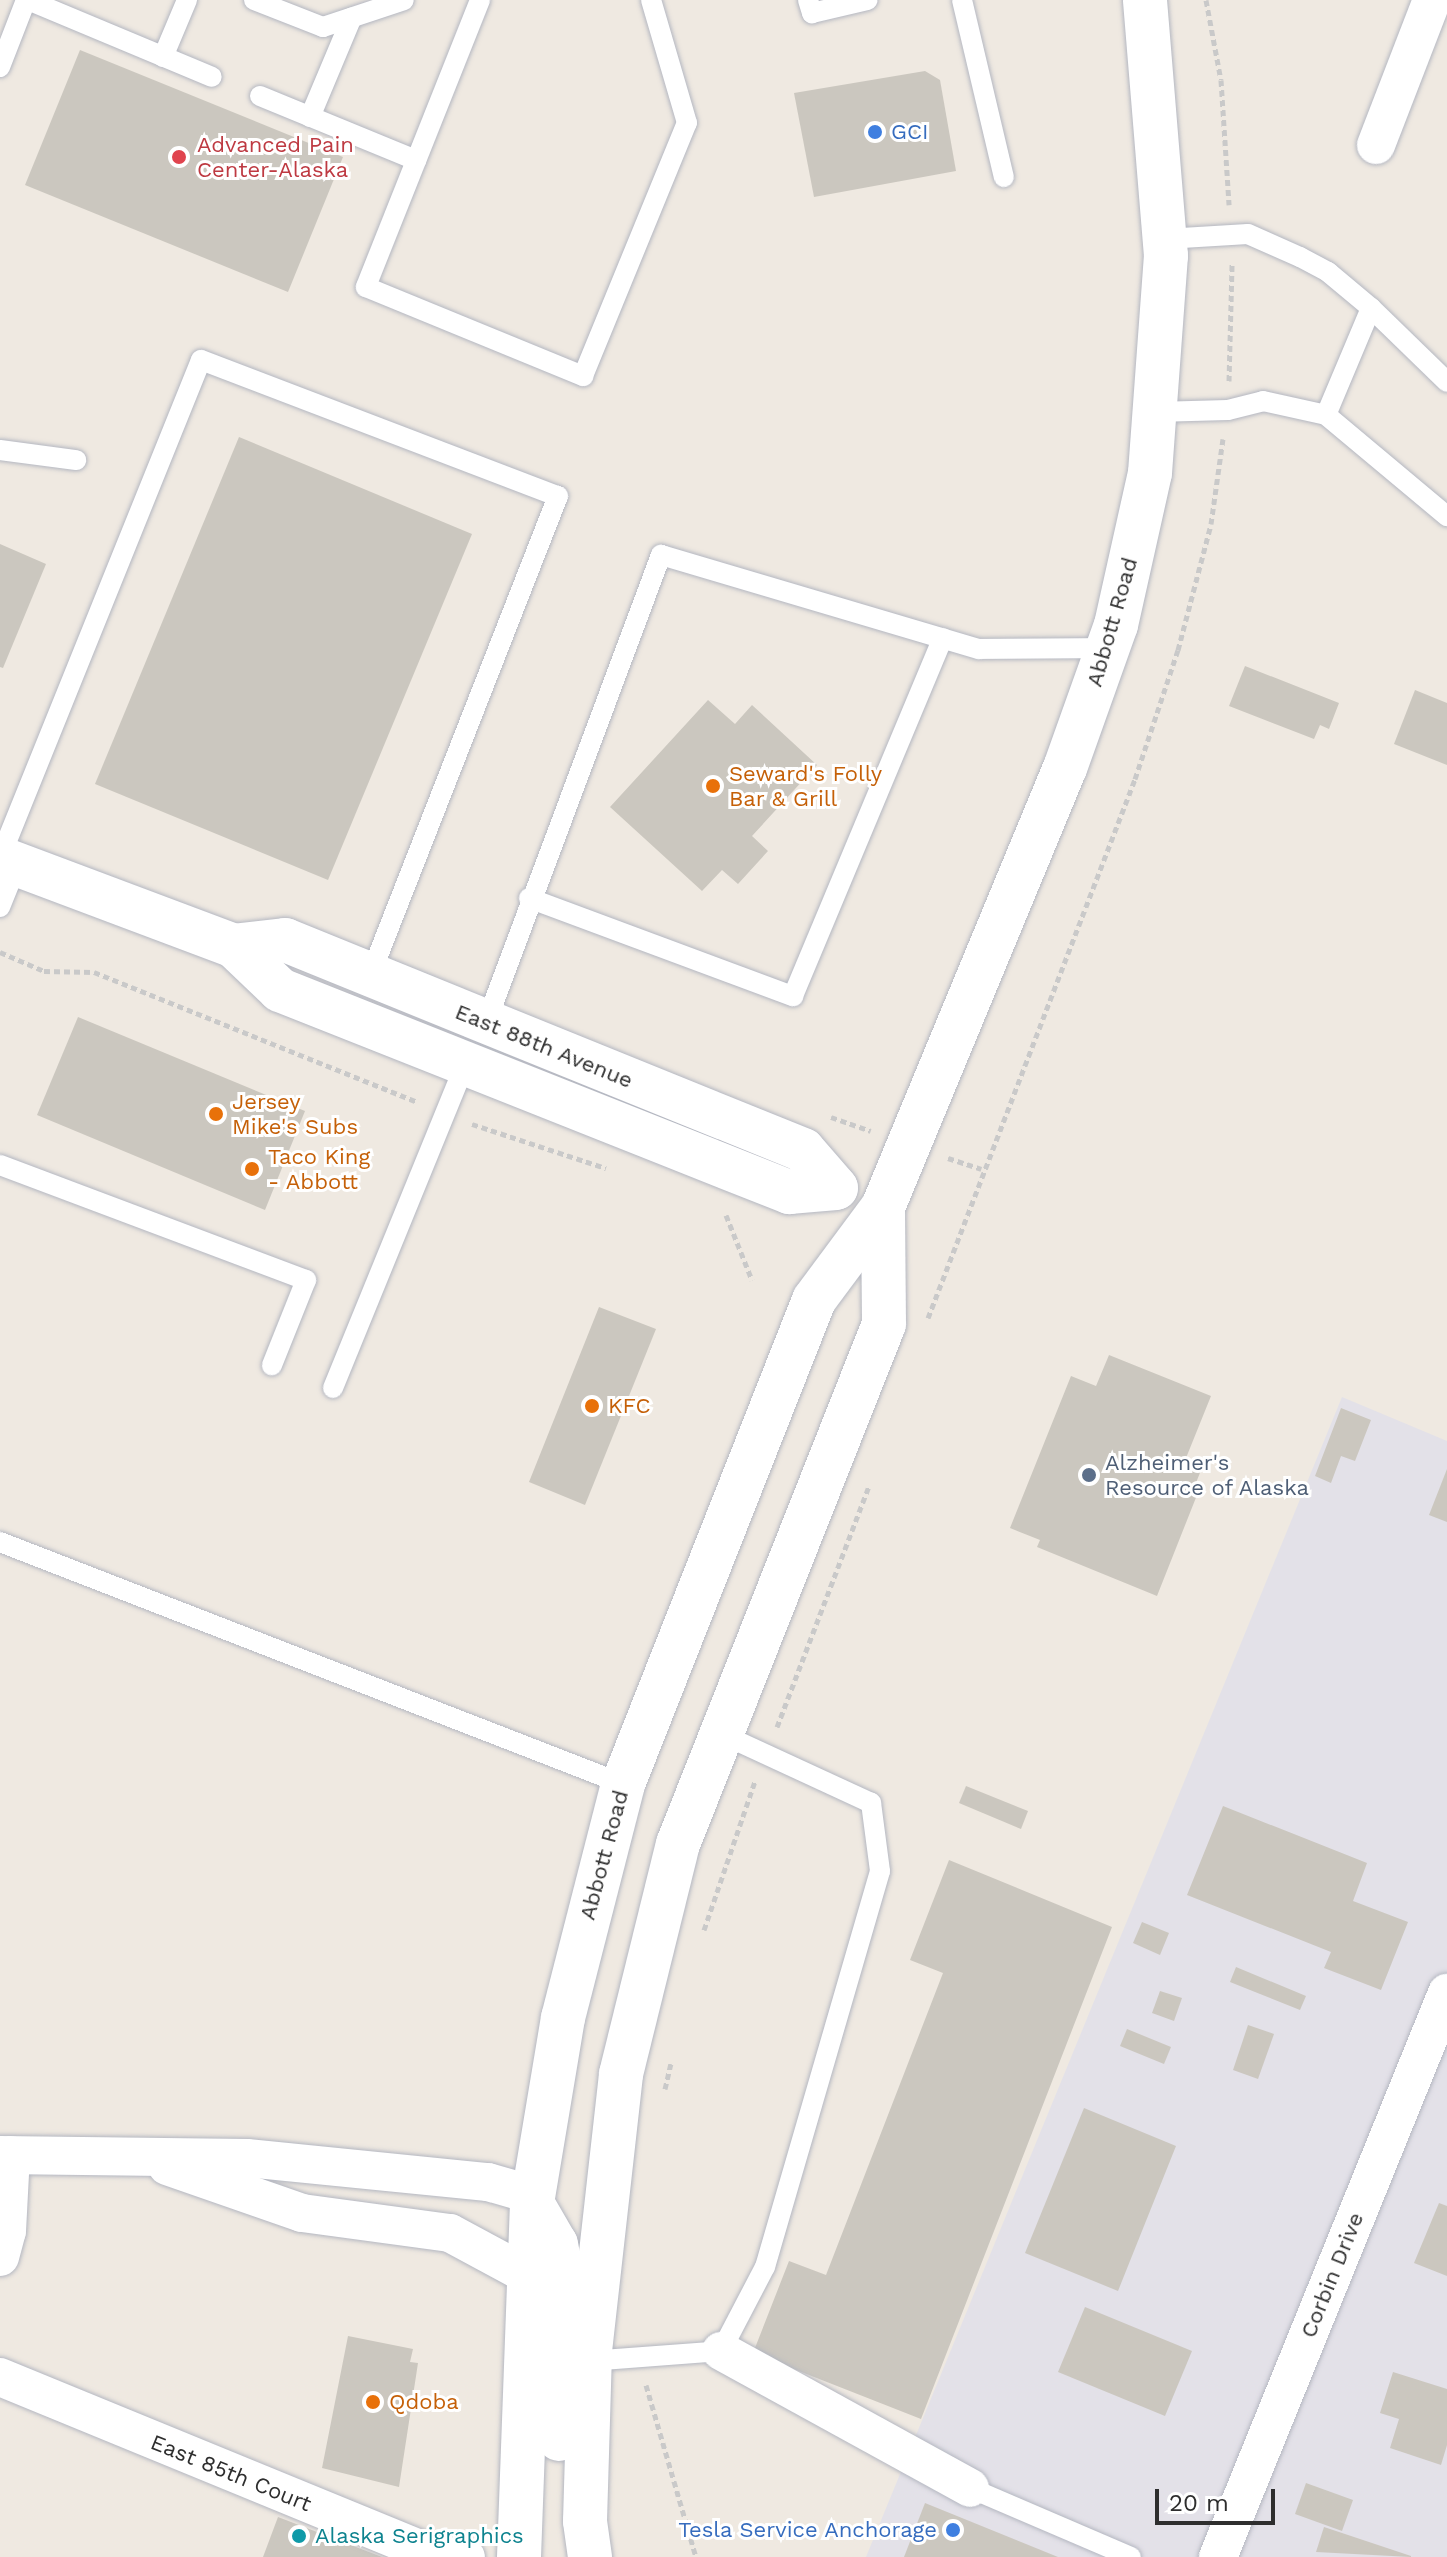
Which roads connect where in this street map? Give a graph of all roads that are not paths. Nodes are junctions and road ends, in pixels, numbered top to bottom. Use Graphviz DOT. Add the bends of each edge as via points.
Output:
graph roads {
  1 [pos="27,0"];
  2 [pos="187,0"];
  3 [pos="254,0"];
  4 [pos="404,0"];
  5 [pos="480,0"];
  6 [pos="651,0"];
  7 [pos="808,0"];
  8 [pos="868,0"];
  9 [pos="962,0"];
  10 [pos="1145,0"];
  11 [pos="1432,0"];
  12 [pos="352,17"];
  13 [pos="163,57"];
  14 [pos="0,67"];
  15 [pos="212,77"];
  16 [pos="260,96"];
  17 [pos="310,117"];
  18 [pos="1376,145"];
  19 [pos="416,160"];
  20 [pos="1004,177"];
  21 [pos="1165,239"];
  22 [pos="1371,308"];
  23 [pos="1447,382"];
  24 [pos="1155,412"];
  25 [pos="1326,415"];
  26 [pos="0,450"];
  27 [pos="76,460"];
  28 [pos="1447,516"];
  29 [pos="943,638"];
  30 [pos="1107,648"];
  31 [pos="6,861"];
  32 [pos="529,898"];
  33 [pos="0,907"];
  34 [pos="234,946"];
  35 [pos="370,976"];
  36 [pos="486,1023"];
  37 [pos="465,1064"];
  38 [pos="0,1165"];
  39 [pos="836,1188"];
  40 [pos="883,1207"];
  41 [pos="272,1365"];
  42 [pos="333,1388"];
  43 [pos="0,1542"];
  44 [pos="722,1734"];
  45 [pos="623,1784"];
  46 [pos="1447,1993"];
  47 [pos="6,2155"];
  48 [pos="141,2156"];
  49 [pos="533,2199"];
  50 [pos="0,2257"];
  51 [pos="528,2275"];
  52 [pos="721,2351"];
  53 [pos="589,2361"];
  54 [pos="0,2377"];
  55 [pos="970,2488"];
  56 [pos="587,2539"];
  57 [pos="445,2556"];
  58 [pos="519,2557"];
  59 [pos="1131,2557"];
  60 [pos="1218,2557"];
  1 -- 13 [label="lane"];
  1 -- 14 [label="lane"];
  2 -- 13 [label="lane"];
  3 -- 12 [label="lane" via="323,27"];
  4 -- 12 [label="lane"];
  5 -- 19 [label="lane"];
  6 -- 19 [label="lane" via="687,123 583,376 366,287"];
  7 -- 8 [label="lane" via="812,13"];
  9 -- 20 [label="lane"];
  10 -- 21 [label="main road, Abbott Road"];
  11 -- 18 [label="street"];
  12 -- 17 [label="lane"];
  13 -- 15 [label="lane"];
  16 -- 17 [label="lane"];
  17 -- 19 [label="lane"];
  21 -- 22 [label="lane" via="1248,234 1328,272"];
  21 -- 24 [label="main road, Abbott Road"];
  22 -- 23 [label="lane"];
  22 -- 25 [label="lane"];
  24 -- 25 [label="lane" via="1228,410 1263,401"];
  24 -- 30 [label="main road, Abbott Road" via="1150,473"];
  25 -- 28 [label="lane"];
  26 -- 27 [label="lane"];
  29 -- 30 [label="lane" via="979,649"];
  29 -- 32 [label="lane" via="661,555"];
  29 -- 32 [label="lane" via="793,996"];
  30 -- 40 [label="main road, Abbott Road" via="1065,768"];
  31 -- 33 [label="lane"];
  31 -- 34 [label="main road, East 88th Avenue"];
  31 -- 35 [label="lane" via="201,360 558,496"];
  32 -- 36 [label="lane"];
  34 -- 35 [label="main road, East 88th Avenue" via="285,940"];
  34 -- 37 [label="main road, East 88th Avenue" via="280,990"];
  35 -- 36 [label="main road, East 88th Avenue"];
  36 -- 39 [label="main road, East 88th Avenue" via="803,1150"];
  37 -- 39 [label="main road, East 88th Avenue" via="789,1192"];
  37 -- 42 [label="lane"];
  38 -- 41 [label="lane" via="306,1280"];
  39 -- 40 [label="main road, East 88th Avenue"];
  40 -- 44 [label="main road, Abbott Road" via="884,1324"];
  40 -- 45 [label="main road, Abbott Road" via="814,1300"];
  43 -- 45 [label="lane"];
  44 -- 52 [label="lane" via="871,1803 880,1871 765,2267"];
  44 -- 53 [label="main road, Abbott Road" via="678,1844 621,2074"];
  45 -- 49 [label="main road, Abbott Road" via="563,2018"];
  46 -- 60 [label="street, Corbin Drive"];
  47 -- 48 [label="street"];
  47 -- 50 [label="street" via="7,2231"];
  48 -- 49 [label="street" via="247,2158 476,2180"];
  48 -- 51 [label="street" via="302,2213 450,2233"];
  49 -- 51 [label="main road, Abbott Road"];
  49 -- 56 [label="main road" via="556,2244 563,2283 557,2405 561,2466"];
  51 -- 58 [label="main road, Abbott Road"];
  52 -- 53 [label="lane"];
  52 -- 55 [label="street"];
  53 -- 56 [label="main road, Abbott Road"];
  54 -- 57 [label="street, East 85th Court"];
  55 -- 59 [label="lane"];
}
